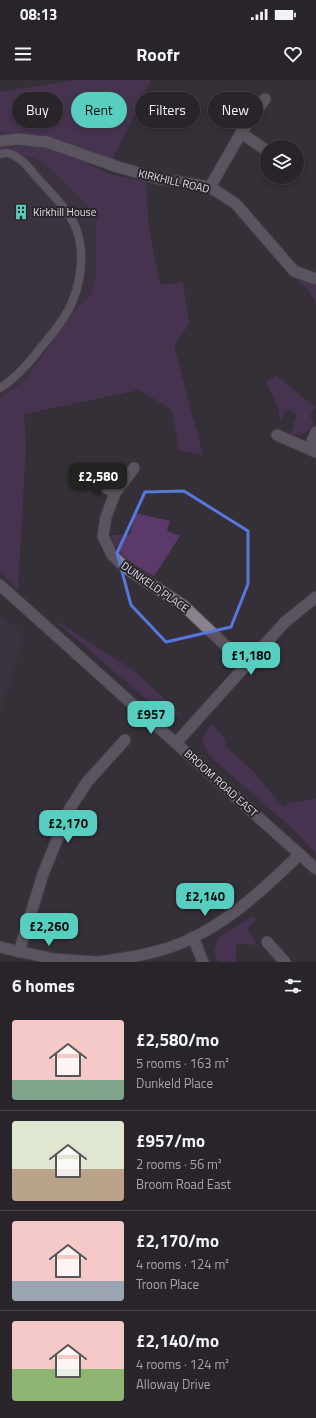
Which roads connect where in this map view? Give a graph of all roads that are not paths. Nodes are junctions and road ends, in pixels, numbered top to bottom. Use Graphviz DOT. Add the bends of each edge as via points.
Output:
graph roads {
  1 [pos="265,99"];
  2 [pos="241,133"];
  3 [pos="0,141"];
  4 [pos="260,146"];
  5 [pos="0,154"];
  6 [pos="210,187"];
  7 [pos="316,279"];
  8 [pos="0,388"];
  9 [pos="316,432"];
  10 [pos="277,435"];
  11 [pos="313,450"];
  12 [pos="134,468"];
  13 [pos="94,480"];
  14 [pos="115,493"];
  15 [pos="0,585"];
  16 [pos="316,597"];
  17 [pos="245,664"];
  18 [pos="125,740"];
  19 [pos="176,743"];
  20 [pos="300,854"];
  21 [pos="316,869"];
  22 [pos="193,937"];
  23 [pos="267,942"];
  24 [pos="0,947"];
  25 [pos="19,952"];
  26 [pos="98,962"];
  27 [pos="203,962"];
  28 [pos="285,962"];
  1 -- 2 [label="street"];
  2 -- 4 [label="street"];
  2 -- 6 [label="street"];
  3 -- 6 [label="street, KIRKHILL ROAD" via="18,139 47,142 118,168 156,178"];
  5 -- 8 [label="lane" via="17,157 61,203 79,237 81,263 77,288 64,319 29,363 8,384"];
  6 -- 7 [label="street, KIRKHILL ROAD" via="236,204 294,271"];
  9 -- 11 [label="street"];
  10 -- 11 [label="street"];
  12 -- 14 [label="street, DUNKELD PLACE"];
  13 -- 14 [label="street"];
  14 -- 17 [label="street, DUNKELD PLACE" via="106,517 103,536 112,555 126,568 184,606"];
  15 -- 19 [label="street, BROOM ROAD EAST"];
  16 -- 17 [label="street" via="285,622"];
  17 -- 19 [label="street"];
  18 -- 25 [label="street" via="89,779 69,810 43,874"];
  19 -- 20 [label="street, BROOM ROAD EAST"];
  20 -- 21 [label="street, BROOM ROAD EAST"];
  20 -- 22 [label="street" via="258,895 230,916"];
  22 -- 26 [label="street" via="154,952"];
  22 -- 27 [label="street"];
  23 -- 28 [label="street"];
  24 -- 25 [label="street"];
  25 -- 26 [label="street" via="54,960"];
}
